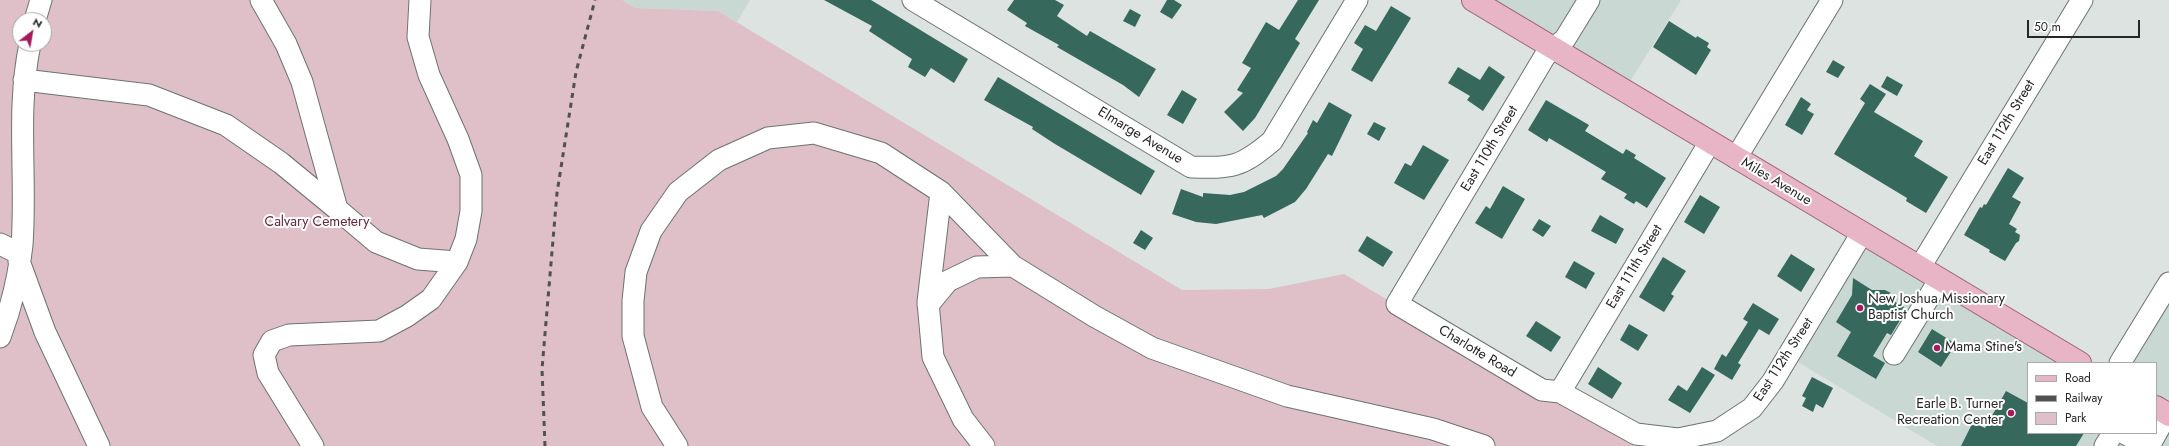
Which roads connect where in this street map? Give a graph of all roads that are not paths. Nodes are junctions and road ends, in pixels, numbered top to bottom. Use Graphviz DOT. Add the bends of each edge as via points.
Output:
graph roads {
  1 [pos="41,0"];
  2 [pos="261,0"];
  3 [pos="420,0"];
  4 [pos="913,0"];
  5 [pos="1357,0"];
  6 [pos="1473,0"];
  7 [pos="1589,0"];
  8 [pos="1832,0"];
  9 [pos="2082,0"];
  10 [pos="37,12"];
  11 [pos="1554,49"];
  12 [pos="29,52"];
  13 [pos="24,80"];
  14 [pos="1710,142"];
  15 [pos="1736,158"];
  16 [pos="941,192"];
  17 [pos="337,209"];
  18 [pos="1862,233"];
  19 [pos="0,244"];
  20 [pos="20,257"];
  21 [pos="457,262"];
  22 [pos="1014,266"];
  23 [pos="1920,267"];
  24 [pos="1940,279"];
  25 [pos="2169,283"];
  26 [pos="1398,304"];
  27 [pos="928,305"];
  28 [pos="0,337"];
  29 [pos="1894,354"];
  30 [pos="2078,362"];
  31 [pos="2121,362"];
  32 [pos="1560,392"];
  33 [pos="2164,412"];
  34 [pos="2157,427"];
  35 [pos="2112,434"];
  36 [pos="2126,434"];
  37 [pos="2154,434"];
  38 [pos="99,446"];
  39 [pos="313,446"];
  40 [pos="677,446"];
  41 [pos="984,446"];
  42 [pos="1484,446"];
  43 [pos="2105,446"];
  44 [pos="2148,446"];
  1 -- 10 [label="street"];
  2 -- 17 [label="street" via="286,44 302,82"];
  3 -- 21 [label="street" via="418,37 429,75 471,175 471,211 466,239"];
  4 -- 5 [label="street, Elmarge Avenue" via="1191,167 1226,168 1252,158 1272,140"];
  6 -- 11 [label="main road, Miles Avenue"];
  7 -- 11 [label="street, East 110th Street" via="1565,39"];
  8 -- 15 [label="street"];
  9 -- 23 [label="street, East 112th Street"];
  11 -- 14 [label="main road, Miles Avenue"];
  11 -- 26 [label="street, East 110th Street" via="1545,56"];
  12 -- 13 [label="street"];
  13 -- 17 [label="street" via="149,95 226,125 281,163"];
  13 -- 20 [label="street"];
  14 -- 15 [label="main road, Miles Avenue"];
  14 -- 32 [label="street, East 111th Street"];
  15 -- 18 [label="main road, Miles Avenue"];
  16 -- 22 [label="street"];
  16 -- 27 [label="street"];
  16 -- 40 [label="street" via="881,153 814,133 768,138 719,160 678,192 651,231 636,272 633,301 634,336 652,407"];
  17 -- 21 [label="street" via="376,242 418,259"];
  18 -- 23 [label="main road, Miles Avenue"];
  18 -- 32 [label="street, East 112th Street" via="1773,381 1752,408 1718,431 1678,439 1636,434"];
  19 -- 20 [label="street"];
  20 -- 28 [label="street" via="11,310"];
  20 -- 38 [label="street" via="45,332"];
  21 -- 39 [label="street" via="431,299 379,331 289,335 272,341 264,355 268,373"];
  22 -- 27 [label="street" via="977,267 948,281"];
  22 -- 42 [label="street" via="1094,316 1152,348 1287,396 1433,429"];
  23 -- 24 [label="main road, Miles Avenue"];
  24 -- 29 [label="street"];
  24 -- 30 [label="main road, Miles Avenue"];
  25 -- 31 [label="street"];
  26 -- 32 [label="street, Charlotte Road" via="1542,390"];
  27 -- 41 [label="street" via="933,358 963,418"];
  33 -- 34 [label="street"];
  35 -- 43 [label="street"];
  36 -- 44 [label="street"];
  37 -- 44 [label="street"];
}
